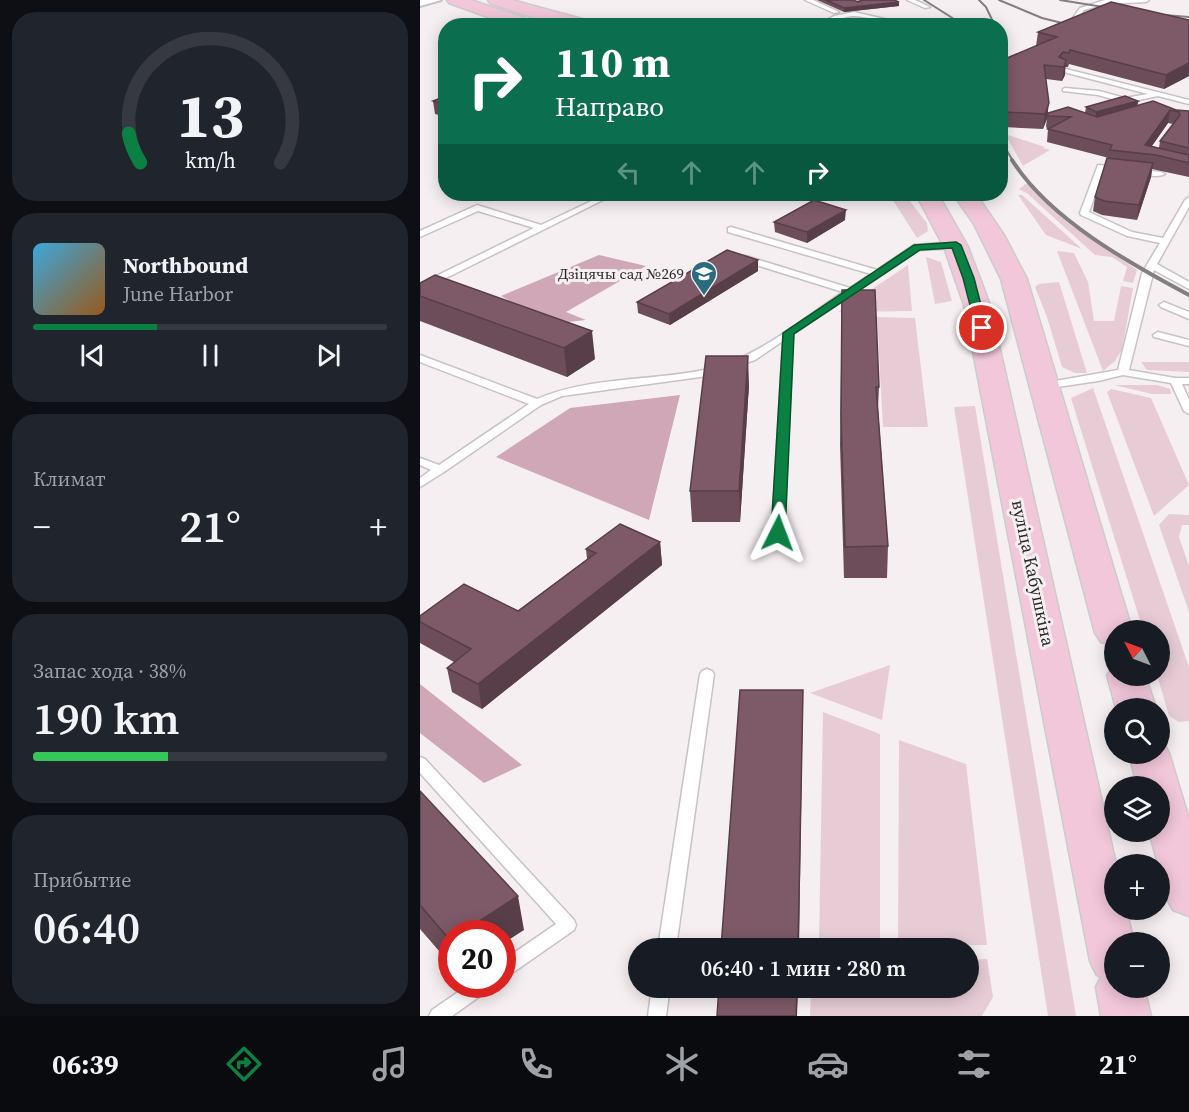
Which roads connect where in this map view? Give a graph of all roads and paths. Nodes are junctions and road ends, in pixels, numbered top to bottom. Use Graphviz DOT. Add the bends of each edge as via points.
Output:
graph roads {
  1 [pos="435,0"];
  2 [pos="455,0"];
  3 [pos="496,0"];
  4 [pos="808,0"];
  5 [pos="910,0"];
  6 [pos="1146,0"];
  7 [pos="420,3"];
  8 [pos="927,7"];
  9 [pos="836,12"];
  10 [pos="504,18"];
  11 [pos="555,18"];
  12 [pos="834,18"];
  13 [pos="871,18"];
  14 [pos="1073,22"];
  15 [pos="1062,70"];
  16 [pos="1065,90"];
  17 [pos="1158,94"];
  18 [pos="1125,100"];
  19 [pos="1189,102"];
  20 [pos="1103,106"];
  21 [pos="1142,106"];
  22 [pos="1161,174"];
  23 [pos="1189,200"];
  24 [pos="597,201"];
  25 [pos="932,201"];
  26 [pos="970,201"];
  27 [pos="542,228"];
  28 [pos="731,230"];
  29 [pos="420,234"];
  30 [pos="1165,241"];
  31 [pos="956,245"];
  32 [pos="734,255"];
  33 [pos="1152,265"];
  34 [pos="878,273"];
  35 [pos="1189,286"];
  36 [pos="420,288"];
  37 [pos="850,291"];
  38 [pos="1164,305"];
  39 [pos="1189,316"];
  40 [pos="788,333"];
  41 [pos="1158,335"];
  42 [pos="1189,343"];
  43 [pos="420,358"];
  44 [pos="1124,372"];
  45 [pos="1175,381"];
  46 [pos="1189,381"];
  47 [pos="1044,386"];
  48 [pos="537,403"];
  49 [pos="1189,411"];
  50 [pos="420,461"];
  51 [pos="440,470"];
  52 [pos="420,483"];
  53 [pos="778,533"];
  54 [pos="1110,620"];
  55 [pos="707,674"];
  56 [pos="420,763"];
  57 [pos="1170,828"];
  58 [pos="1189,897"];
  59 [pos="1108,932"];
  60 [pos="668,938"];
  61 [pos="516,961"];
  62 [pos="464,998"];
  63 [pos="660,998"];
  64 [pos="1122,998"];
  65 [pos="438,1016"];
  66 [pos="657,1016"];
  67 [pos="1126,1016"];
  1 -- 7 [label="street"];
  2 -- 10 [label="main road"];
  3 -- 11 [label="main road"];
  4 -- 9 [label="lane"];
  5 -- 8 [label="lane"];
  6 -- 14 [label="lane" via="1105,2 1082,9"];
  12 -- 13 [label="lane" via="854,14"];
  15 -- 17 [label="lane"];
  16 -- 18 [label="lane"];
  17 -- 18 [label="lane"];
  17 -- 19 [label="lane"];
  18 -- 20 [label="lane"];
  18 -- 21 [label="lane"];
  22 -- 30 [label="lane" via="1101,167 1084,213 1130,234"];
  23 -- 30 [label="lane"];
  24 -- 27 [label="lane"];
  25 -- 31 [label="main road, вуліца Кабушкіна"];
  26 -- 47 [label="main road" via="1014,279"];
  27 -- 29 [label="lane" via="477,208"];
  27 -- 36 [label="lane"];
  28 -- 34 [label="lane"];
  30 -- 33 [label="lane"];
  31 -- 34 [label="lane" via="917,247"];
  31 -- 59 [label="main road, вуліца Кабушкіна" via="969,278 984,339"];
  32 -- 37 [label="lane"];
  33 -- 35 [label="lane"];
  33 -- 44 [label="lane"];
  34 -- 37 [label="lane"];
  37 -- 40 [label="lane"];
  38 -- 39 [label="lane"];
  40 -- 48 [label="lane" via="751,358 708,373 560,393"];
  40 -- 53 [label="lane"];
  41 -- 42 [label="lane"];
  43 -- 48 [label="lane"];
  44 -- 45 [label="lane"];
  44 -- 47 [label="lane"];
  45 -- 46 [label="lane"];
  45 -- 49 [label="lane"];
  47 -- 54 [label="main road"];
  48 -- 51 [label="lane"];
  50 -- 51 [label="lane"];
  51 -- 52 [label="lane"];
  55 -- 60 [label="lane"];
  56 -- 61 [label="lane" via="568,925"];
  57 -- 58 [label="main road"];
  62 -- 65 [label="lane"];
  63 -- 66 [label="lane"];
  64 -- 67 [label="main road"];
}
